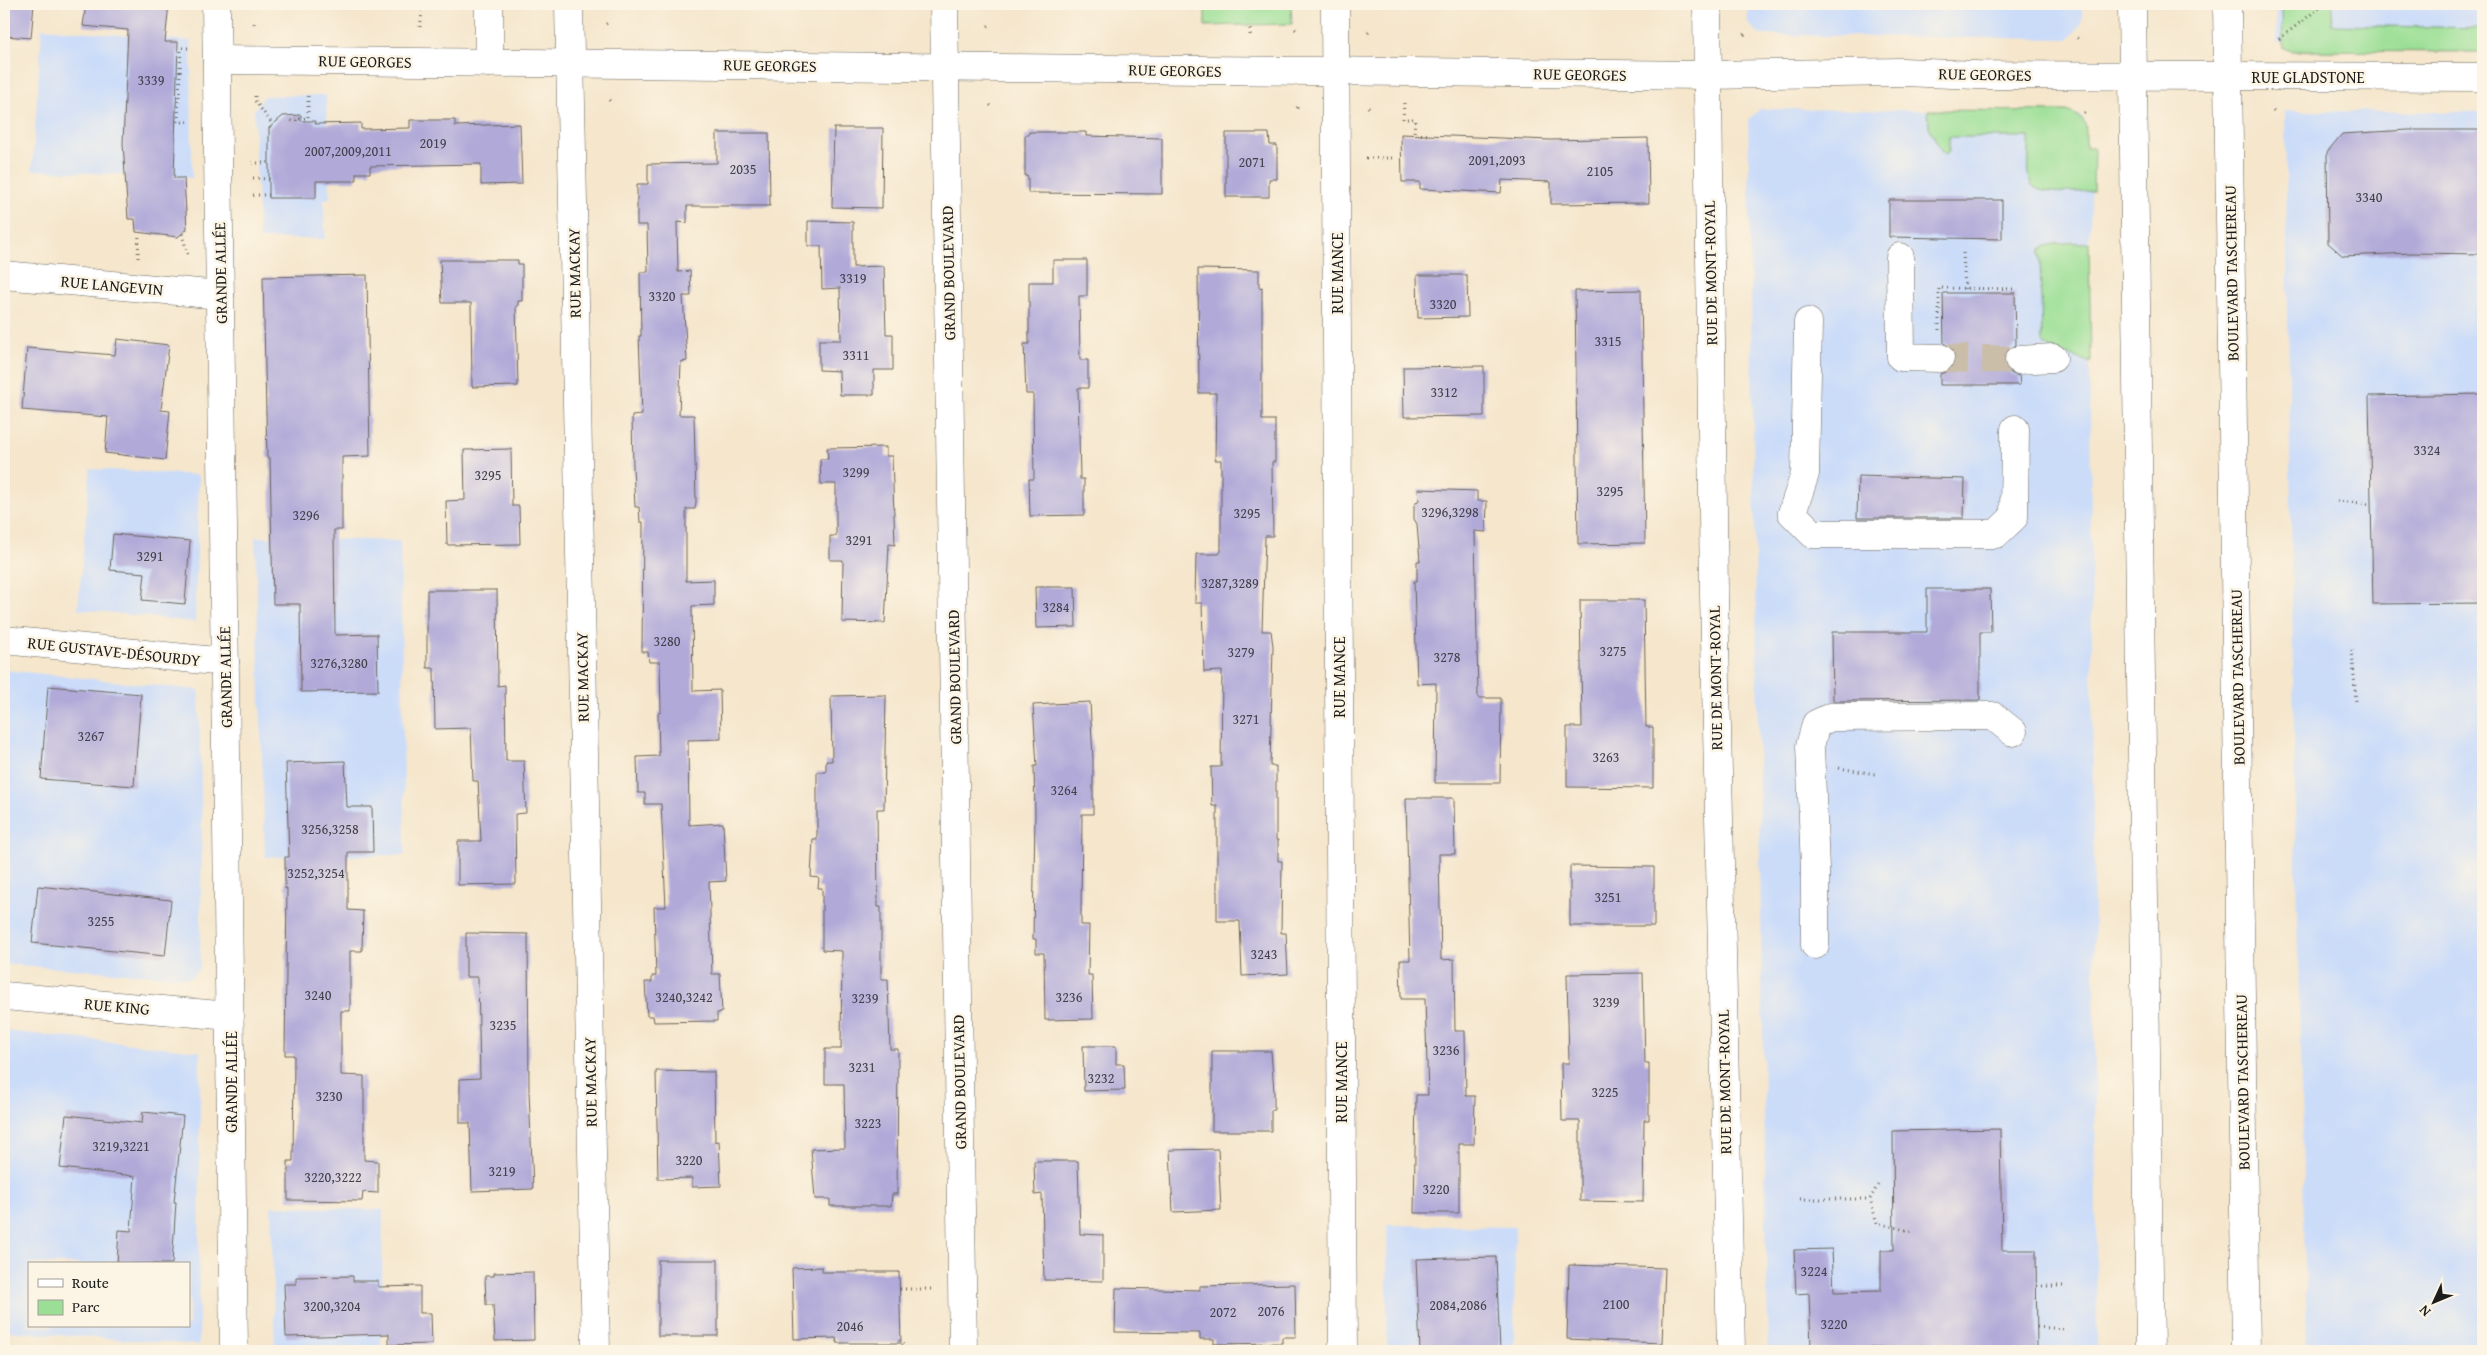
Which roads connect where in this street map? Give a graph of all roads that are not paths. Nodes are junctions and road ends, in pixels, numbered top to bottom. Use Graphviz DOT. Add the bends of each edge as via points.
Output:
graph roads {
  1 [pos="216,4"];
  2 [pos="489,4"];
  3 [pos="570,4"];
  4 [pos="944,4"];
  5 [pos="1335,4"];
  6 [pos="1706,4"];
  7 [pos="2132,4"];
  8 [pos="2227,4"];
  9 [pos="217,60"];
  10 [pos="489,63"];
  11 [pos="572,63"];
  12 [pos="945,67"];
  13 [pos="1336,72"];
  14 [pos="1706,75"];
  15 [pos="2132,76"];
  16 [pos="2229,76"];
  17 [pos="2483,77"];
  18 [pos="1900,256"];
  19 [pos="4,275"];
  20 [pos="220,295"];
  21 [pos="1808,322"];
  22 [pos="1940,347"];
  23 [pos="2053,358"];
  24 [pos="2019,360"];
  25 [pos="2015,430"];
  26 [pos="4,640"];
  27 [pos="224,662"];
  28 [pos="2013,732"];
  29 [pos="1815,946"];
  30 [pos="4,996"];
  31 [pos="230,1016"];
  32 [pos="234,1351"];
  33 [pos="596,1351"];
  34 [pos="963,1351"];
  35 [pos="1343,1351"];
  36 [pos="1731,1351"];
  37 [pos="2150,1351"];
  38 [pos="2246,1351"];
  1 -- 9 [label="street, GRANDE ALLÉE"];
  2 -- 10 [label="street"];
  3 -- 11 [label="street, RUE MACKAY"];
  4 -- 12 [label="street, GRAND BOULEVARD"];
  5 -- 13 [label="street, RUE MANCE"];
  6 -- 14 [label="street, RUE DE MONT-ROYAL"];
  7 -- 15 [label="street"];
  8 -- 16 [label="street, BOULEVARD TASCHEREAU"];
  9 -- 10 [label="street, RUE GEORGES"];
  9 -- 20 [label="street, GRANDE ALLÉE"];
  10 -- 11 [label="street, RUE GEORGES"];
  11 -- 12 [label="street, RUE GEORGES"];
  11 -- 33 [label="street, RUE MACKAY"];
  12 -- 13 [label="street, RUE GEORGES"];
  12 -- 34 [label="street, GRAND BOULEVARD"];
  13 -- 14 [label="street, RUE GEORGES"];
  13 -- 35 [label="street, RUE MANCE"];
  14 -- 15 [label="street, RUE GEORGES" via="1902,72"];
  14 -- 36 [label="street, RUE DE MONT-ROYAL"];
  15 -- 16 [label="street, RUE GLADSTONE"];
  15 -- 37 [label="street"];
  16 -- 17 [label="street, RUE GLADSTONE"];
  16 -- 38 [label="street, BOULEVARD TASCHEREAU"];
  18 -- 22 [label="street" via="1901,357"];
  19 -- 20 [label="street, RUE LANGEVIN"];
  20 -- 27 [label="street, GRANDE ALLÉE"];
  21 -- 25 [label="street" via="1805,474 1792,513 1812,534 1996,534 2014,517"];
  23 -- 24 [label="street"];
  26 -- 27 [label="street, RUE GUSTAVE-DÉSOURDY"];
  27 -- 31 [label="street, GRANDE ALLÉE"];
  28 -- 29 [label="street" via="1993,716 1832,717 1816,724 1810,746"];
  30 -- 31 [label="street, RUE KING"];
  31 -- 32 [label="street, GRANDE ALLÉE"];
}
